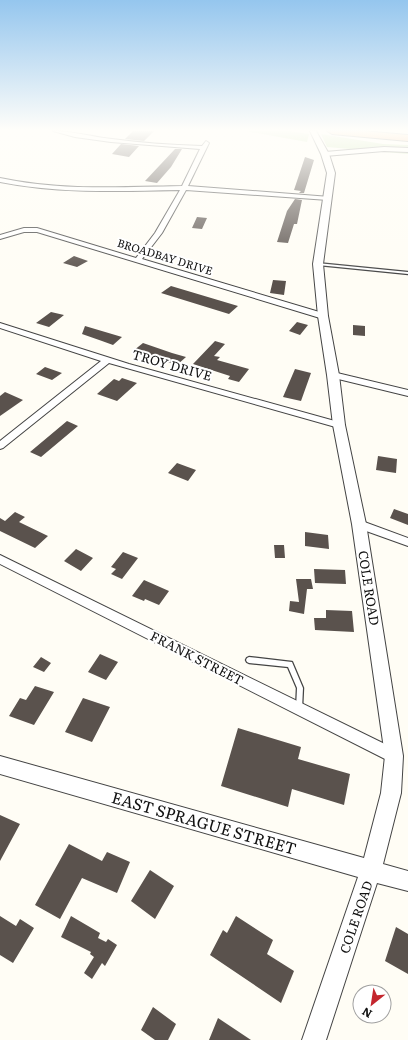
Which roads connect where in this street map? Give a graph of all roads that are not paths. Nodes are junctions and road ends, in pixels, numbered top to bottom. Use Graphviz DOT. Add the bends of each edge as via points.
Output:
graph roads {
  1 [pos="0,180"];
  2 [pos="187,180"];
  3 [pos="330,180"];
  4 [pos="183,188"];
  5 [pos="328,198"];
  6 [pos="0,237"];
  7 [pos="138,260"];
  8 [pos="318,264"];
  9 [pos="408,273"];
  10 [pos="323,316"];
  11 [pos="0,325"];
  12 [pos="108,360"];
  13 [pos="333,375"];
  14 [pos="408,393"];
  15 [pos="339,425"];
  16 [pos="2,443"];
  17 [pos="359,524"];
  18 [pos="408,542"];
  19 [pos="0,559"];
  20 [pos="249,660"];
  21 [pos="299,709"];
  22 [pos="394,756"];
  23 [pos="0,764"];
  24 [pos="371,870"];
  25 [pos="408,881"];
  26 [pos="314,1040"];
  1 -- 4 [label="street" via="63,189"];
  2 -- 4 [label="street"];
  3 -- 5 [label="street, COLE ROAD"];
  4 -- 5 [label="street"];
  4 -- 7 [label="street" via="152,243"];
  5 -- 8 [label="street, COLE ROAD"];
  6 -- 7 [label="street, BROADBAY DRIVE" via="24,230 37,230"];
  7 -- 10 [label="street, BROADBAY DRIVE"];
  8 -- 9 [label="lane"];
  8 -- 10 [label="street, COLE ROAD"];
  10 -- 13 [label="street, COLE ROAD"];
  11 -- 12 [label="street, TROY DRIVE"];
  12 -- 15 [label="street, TROY DRIVE"];
  12 -- 16 [label="street"];
  13 -- 14 [label="street"];
  13 -- 15 [label="street, COLE ROAD"];
  15 -- 17 [label="street, COLE ROAD"];
  17 -- 18 [label="street"];
  17 -- 22 [label="street, COLE ROAD"];
  19 -- 21 [label="street, FRANK STREET"];
  20 -- 21 [label="lane" via="290,664 300,688"];
  21 -- 22 [label="street, FRANK STREET"];
  22 -- 24 [label="street, COLE ROAD" via="392,793"];
  23 -- 24 [label="street, EAST SPRAGUE STREET"];
  24 -- 25 [label="street, EAST SPRAGUE STREET"];
  24 -- 26 [label="street, COLE ROAD"];
}
